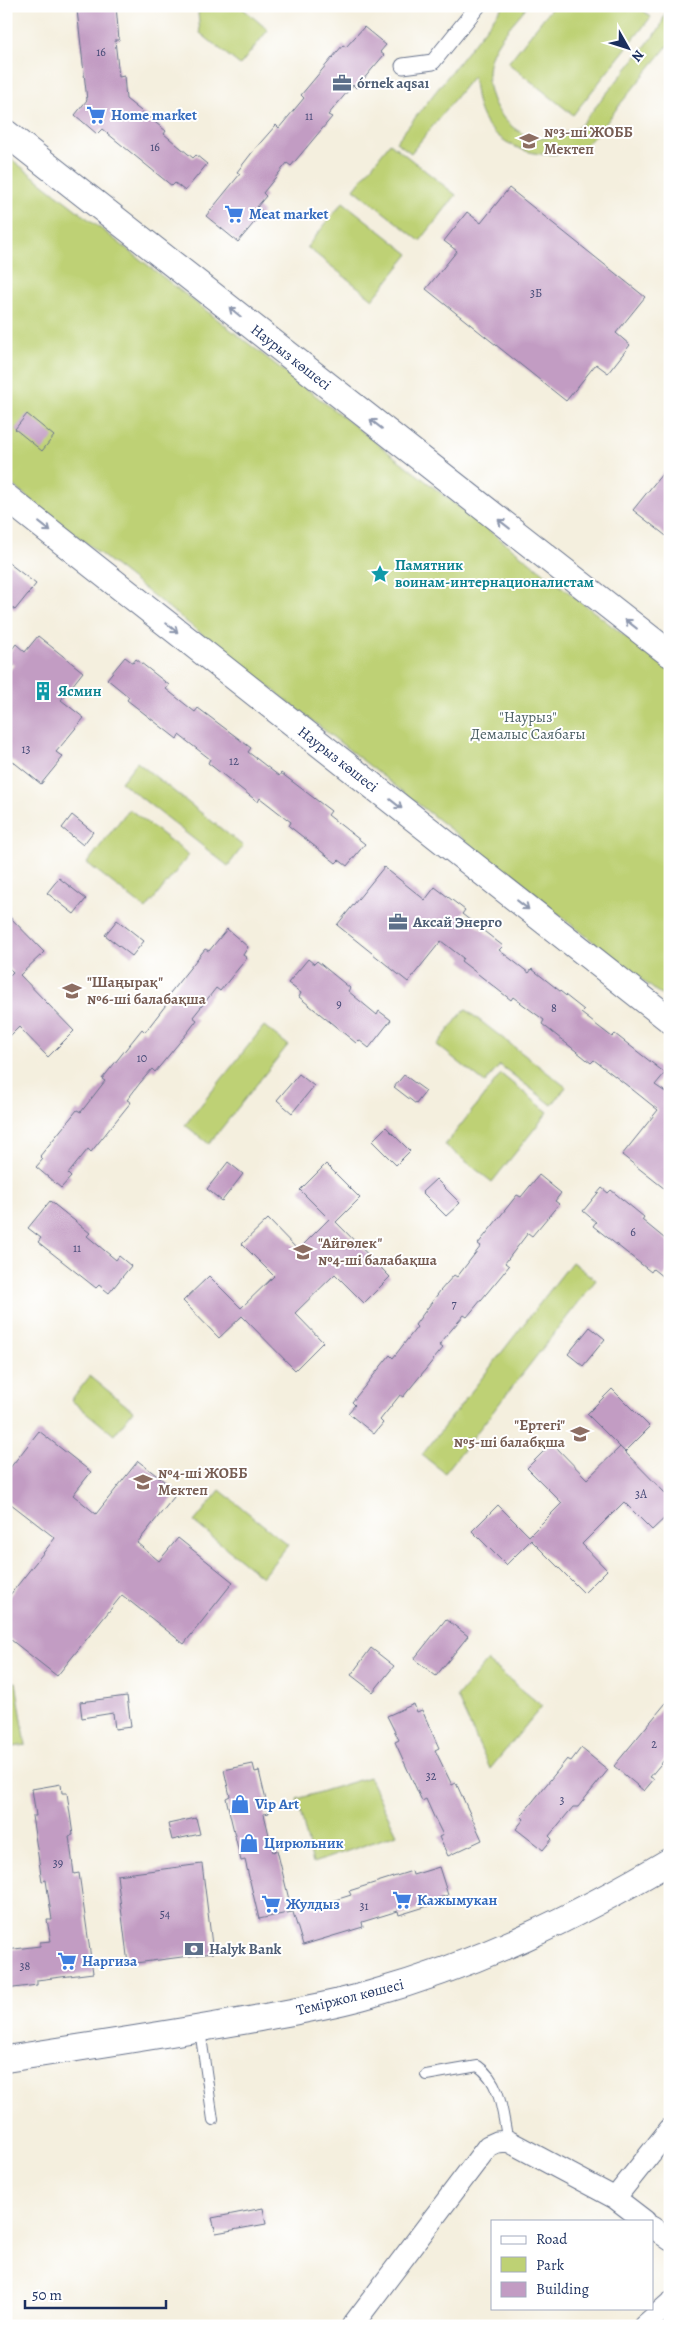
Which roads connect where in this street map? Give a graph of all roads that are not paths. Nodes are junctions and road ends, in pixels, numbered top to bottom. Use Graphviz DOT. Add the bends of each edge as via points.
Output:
graph roads {
  1 [pos="478,6"];
  2 [pos="403,66"];
  3 [pos="6,133"];
  4 [pos="6,497"];
  5 [pos="670,654"];
  6 [pos="670,1020"];
  7 [pos="670,1861"];
  8 [pos="200,2029"];
  9 [pos="6,2059"];
  10 [pos="426,2076"];
  11 [pos="213,2120"];
  12 [pos="670,2129"];
  13 [pos="508,2141"];
  14 [pos="615,2198"];
  15 [pos="644,2220"];
  16 [pos="654,2228"];
  17 [pos="670,2240"];
  18 [pos="670,2303"];
  19 [pos="352,2326"];
  20 [pos="644,2326"];
  1 -- 2 [label="street" via="433,62"];
  5 -- 3 [label="street, Наурыз көшесі, one-way"];
  4 -- 6 [label="street, Наурыз көшесі, one-way"];
  7 -- 8 [label="street, Теміржол көшесі" via="561,1922 429,1975 370,1995"];
  8 -- 9 [label="street, Теміржол көшесі"];
  8 -- 11 [label="lane"];
  10 -- 13 [label="lane" via="478,2066 489,2074 496,2086"];
  12 -- 14 [label="street"];
  13 -- 14 [label="street"];
  13 -- 19 [label="street" via="488,2146"];
  14 -- 15 [label="street"];
  16 -- 17 [label="street"];
  18 -- 20 [label="street"];
}
